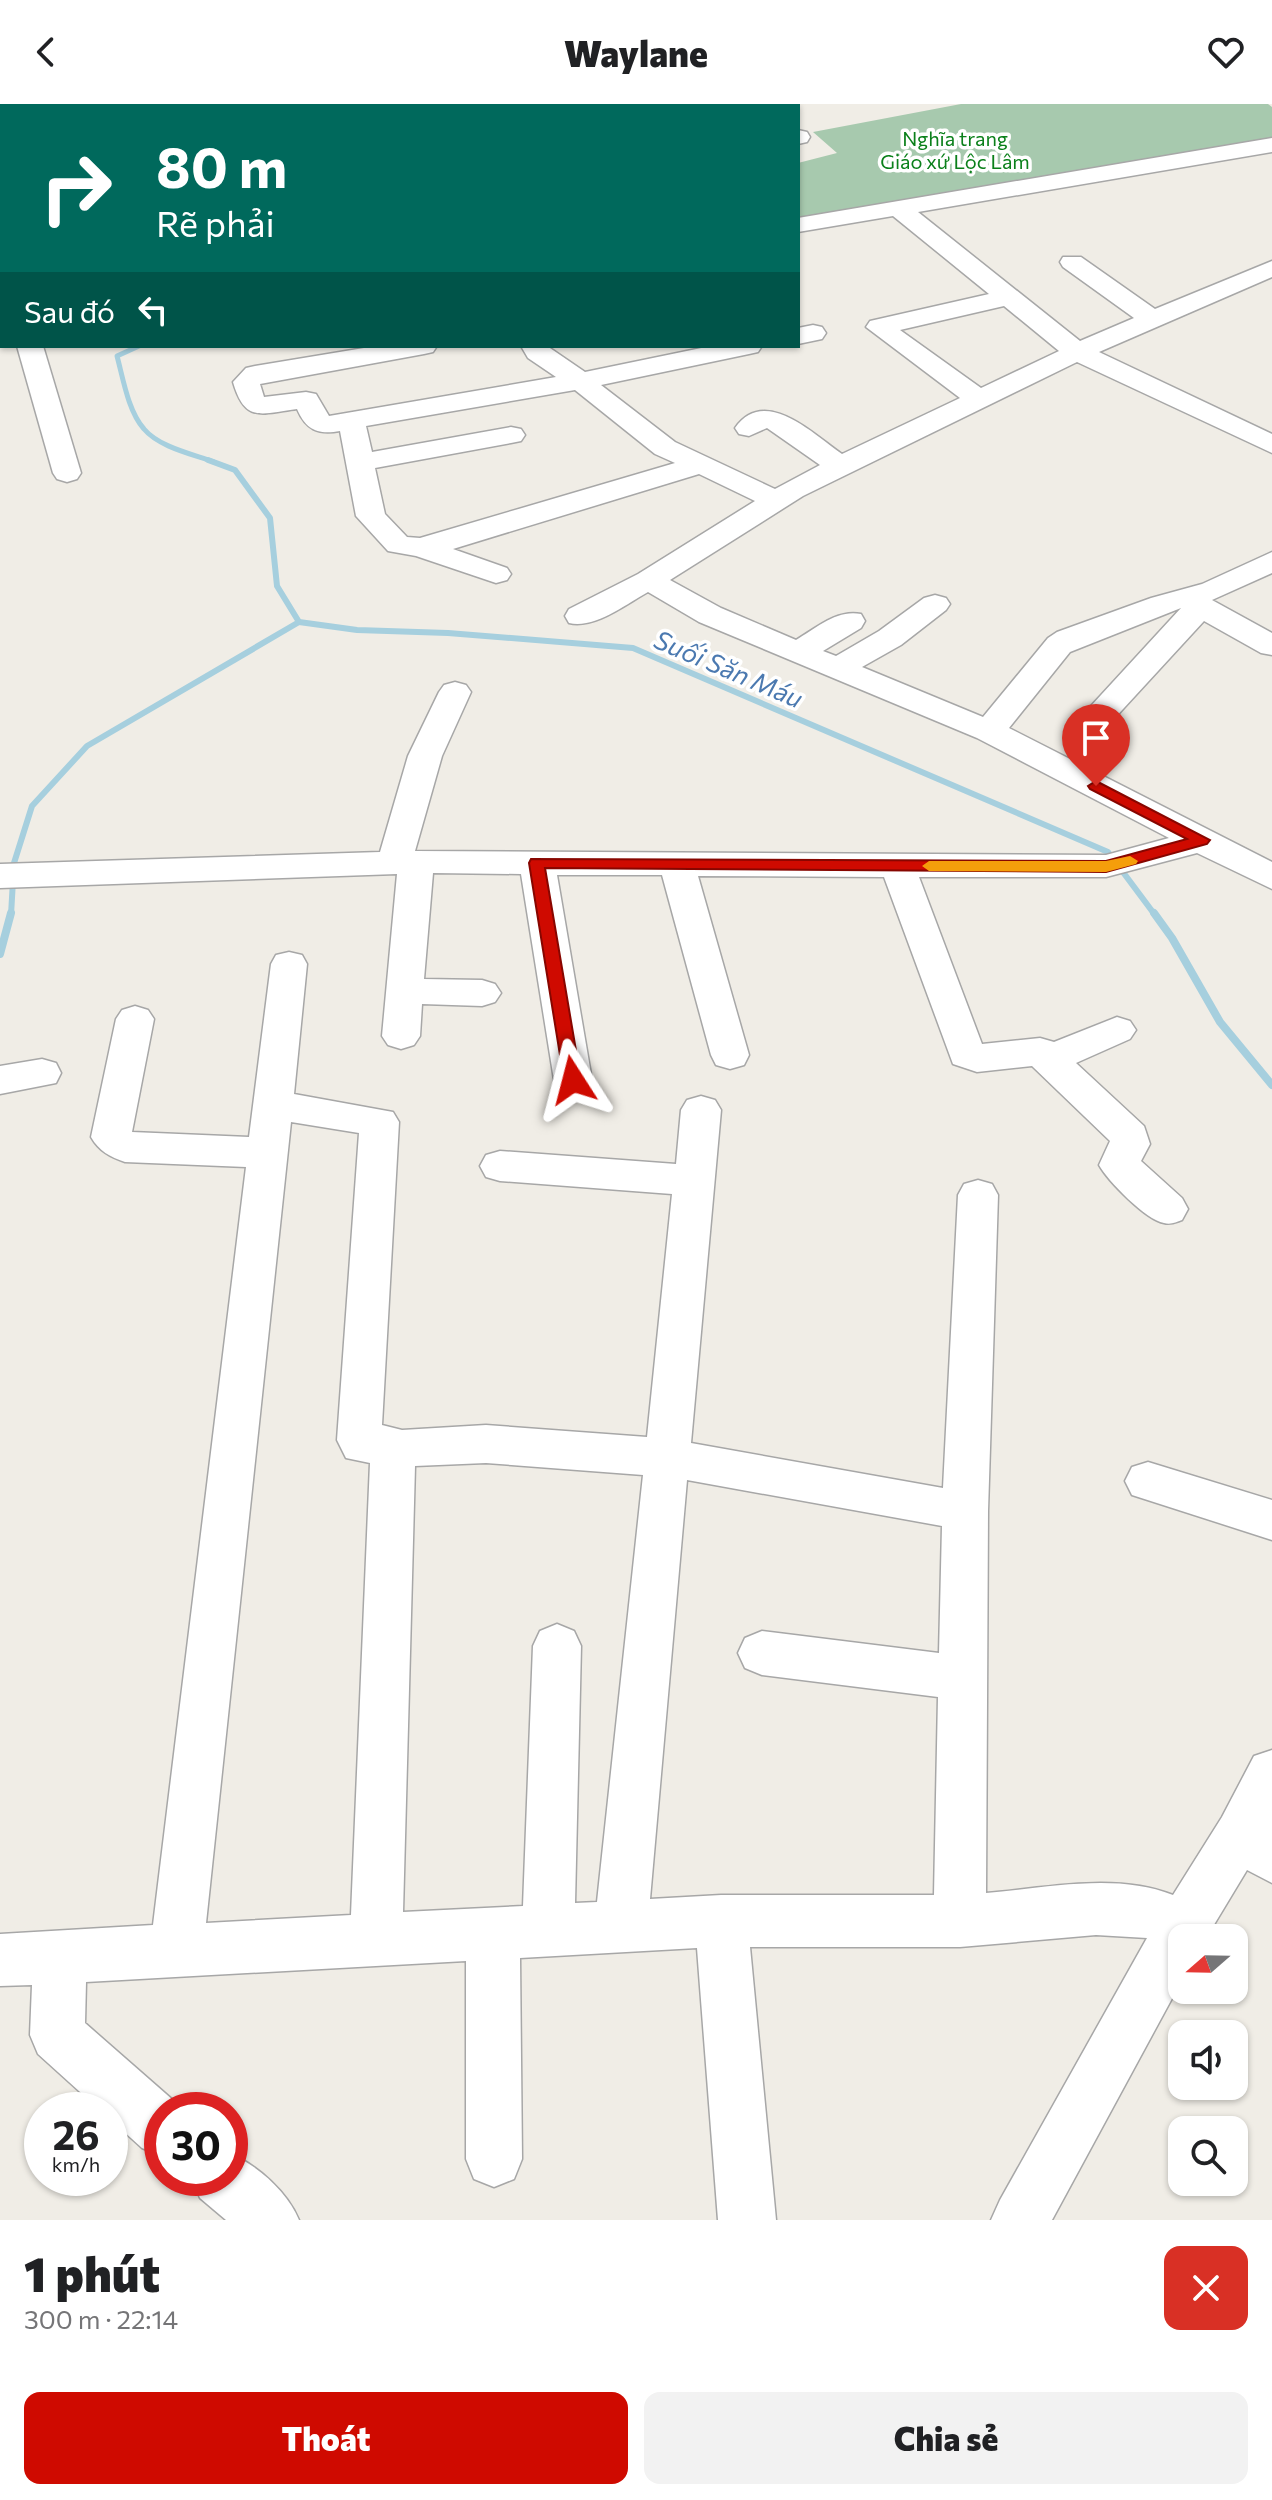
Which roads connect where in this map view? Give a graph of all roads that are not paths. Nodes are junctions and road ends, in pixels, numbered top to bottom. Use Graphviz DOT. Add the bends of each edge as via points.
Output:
graph roads {
  1 [pos="1272,145"];
  2 [pos="898,208"];
  3 [pos="800,225"];
  4 [pos="1072,262"];
  5 [pos="1272,268"];
  6 [pos="1006,298"];
  7 [pos="1154,320"];
  8 [pos="31,348"];
  9 [pos="412,348"];
  10 [pos="535,348"];
  11 [pos="739,348"];
  12 [pos="1077,352"];
  13 [pos="580,381"];
  14 [pos="977,398"];
  15 [pos="352,423"];
  16 [pos="749,428"];
  17 [pos="511,435"];
  18 [pos="1272,445"];
  19 [pos="362,462"];
  20 [pos="700,465"];
  21 [pos="840,466"];
  22 [pos="67,473"];
  23 [pos="776,500"];
  24 [pos="420,547"];
  25 [pos="1272,561"];
  26 [pos="496,574"];
  27 [pos="649,580"];
  28 [pos="1194,602"];
  29 [pos="935,604"];
  30 [pos="580,616"];
  31 [pos="850,621"];
  32 [pos="1272,646"];
  33 [pos="798,652"];
  34 [pos="837,668"];
  35 [pos="455,692"];
  36 [pos="1101,714"];
  37 [pos="989,731"];
  38 [pos="1202,840"];
  39 [pos="405,862"];
  40 [pos="537,863"];
  41 [pos="677,865"];
  42 [pos="897,866"];
  43 [pos="0,876"];
  44 [pos="1272,877"];
  45 [pos="289,964"];
  46 [pos="406,991"];
  47 [pos="482,993"];
  48 [pos="135,1019"];
  49 [pos="1117,1030"];
  50 [pos="401,1036"];
  51 [pos="730,1055"];
  52 [pos="1049,1060"];
  53 [pos="42,1073"];
  54 [pos="0,1080"];
  55 [pos="573,1080"];
  56 [pos="273,1105"];
  57 [pos="701,1110"];
  58 [pos="268,1153"];
  59 [pos="500,1166"];
  60 [pos="694,1181"];
  61 [pos="978,1195"];
  62 [pos="1168,1209"];
  63 [pos="393,1449"];
  64 [pos="670,1458"];
  65 [pos="1148,1481"];
  66 [pos="965,1511"];
  67 [pos="1272,1520"];
  68 [pos="557,1646"];
  69 [pos="762,1653"];
  70 [pos="963,1678"];
  71 [pos="1272,1773"];
  72 [pos="1256,1846"];
  73 [pos="721,1921"];
  74 [pos="960,1921"];
  75 [pos="1176,1924"];
  76 [pos="1185,1924"];
  77 [pos="621,1927"];
  78 [pos="548,1930"];
  79 [pos="493,1933"];
  80 [pos="376,1939"];
  81 [pos="177,1949"];
  82 [pos="1168,1952"];
  83 [pos="60,1958"];
  84 [pos="0,1960"];
  85 [pos="144,2113"];
  86 [pos="494,2159"];
  87 [pos="241,2196"];
  88 [pos="270,2220"];
  89 [pos="747,2220"];
  90 [pos="1020,2220"];
  1 -- 2 [label="street"];
  2 -- 3 [label="street"];
  2 -- 6 [label="street"];
  4 -- 7 [label="street"];
  5 -- 7 [label="street"];
  6 -- 12 [label="street"];
  6 -- 14 [label="street" via="879,327"];
  7 -- 12 [label="street"];
  8 -- 22 [label="street"];
  9 -- 15 [label="street" via="255,374 246,382 257,406 303,399 322,425"];
  10 -- 13 [label="street"];
  11 -- 13 [label="street"];
  12 -- 14 [label="street"];
  12 -- 18 [label="street"];
  13 -- 15 [label="street"];
  13 -- 20 [label="street" via="665,448"];
  14 -- 21 [label="street"];
  15 -- 19 [label="street"];
  16 -- 21 [label="street" via="771,418"];
  17 -- 19 [label="street"];
  19 -- 24 [label="street" via="371,516 398,545"];
  20 -- 23 [label="street"];
  20 -- 24 [label="street"];
  21 -- 23 [label="street"];
  23 -- 27 [label="street"];
  24 -- 26 [label="street"];
  25 -- 28 [label="street"];
  27 -- 30 [label="street"];
  27 -- 33 [label="street" via="710,615"];
  28 -- 32 [label="street"];
  28 -- 36 [label="street"];
  28 -- 37 [label="street" via="1162,604 1068,639"];
  29 -- 34 [label="street"];
  31 -- 33 [label="street"];
  33 -- 34 [label="street"];
  34 -- 37 [label="street"];
  35 -- 39 [label="street" via="425,756"];
  37 -- 38 [label="street"];
  38 -- 42 [label="street" via="1117,864"];
  38 -- 44 [label="street"];
  39 -- 40 [label="street"];
  39 -- 43 [label="street"];
  39 -- 46 [label="street"];
  40 -- 41 [label="street"];
  40 -- 55 [label="street"];
  41 -- 42 [label="street"];
  41 -- 51 [label="street"];
  42 -- 52 [label="street" via="967,1054 985,1058 1040,1052"];
  45 -- 56 [label="street"];
  46 -- 47 [label="street"];
  46 -- 50 [label="street"];
  48 -- 58 [label="street" via="111,1137 117,1144"];
  49 -- 52 [label="street"];
  52 -- 62 [label="street" via="1130,1136 1119,1165"];
  53 -- 54 [label="street"];
  56 -- 58 [label="street"];
  56 -- 63 [label="street" via="379,1122 359,1440 362,1445 386,1443"];
  57 -- 60 [label="street"];
  58 -- 81 [label="street"];
  59 -- 60 [label="street"];
  60 -- 64 [label="street"];
  61 -- 66 [label="street"];
  63 -- 64 [label="street" via="486,1444"];
  63 -- 80 [label="street"];
  64 -- 66 [label="street"];
  64 -- 77 [label="street"];
  65 -- 67 [label="street"];
  66 -- 70 [label="street"];
  68 -- 78 [label="street"];
  69 -- 70 [label="street"];
  70 -- 74 [label="street"];
  71 -- 72 [label="street"];
  72 -- 76 [label="street"];
  73 -- 74 [label="street"];
  73 -- 77 [label="street"];
  73 -- 89 [label="street"];
  74 -- 75 [label="street" via="1096,1909 1154,1913"];
  77 -- 78 [label="street"];
  78 -- 79 [label="street"];
  79 -- 80 [label="street"];
  79 -- 86 [label="street"];
  80 -- 81 [label="street"];
  81 -- 83 [label="street"];
  82 -- 90 [label="street"];
  83 -- 84 [label="street"];
  83 -- 85 [label="street" via="61,2043"];
  87 -- 88 [label="street"];
}
